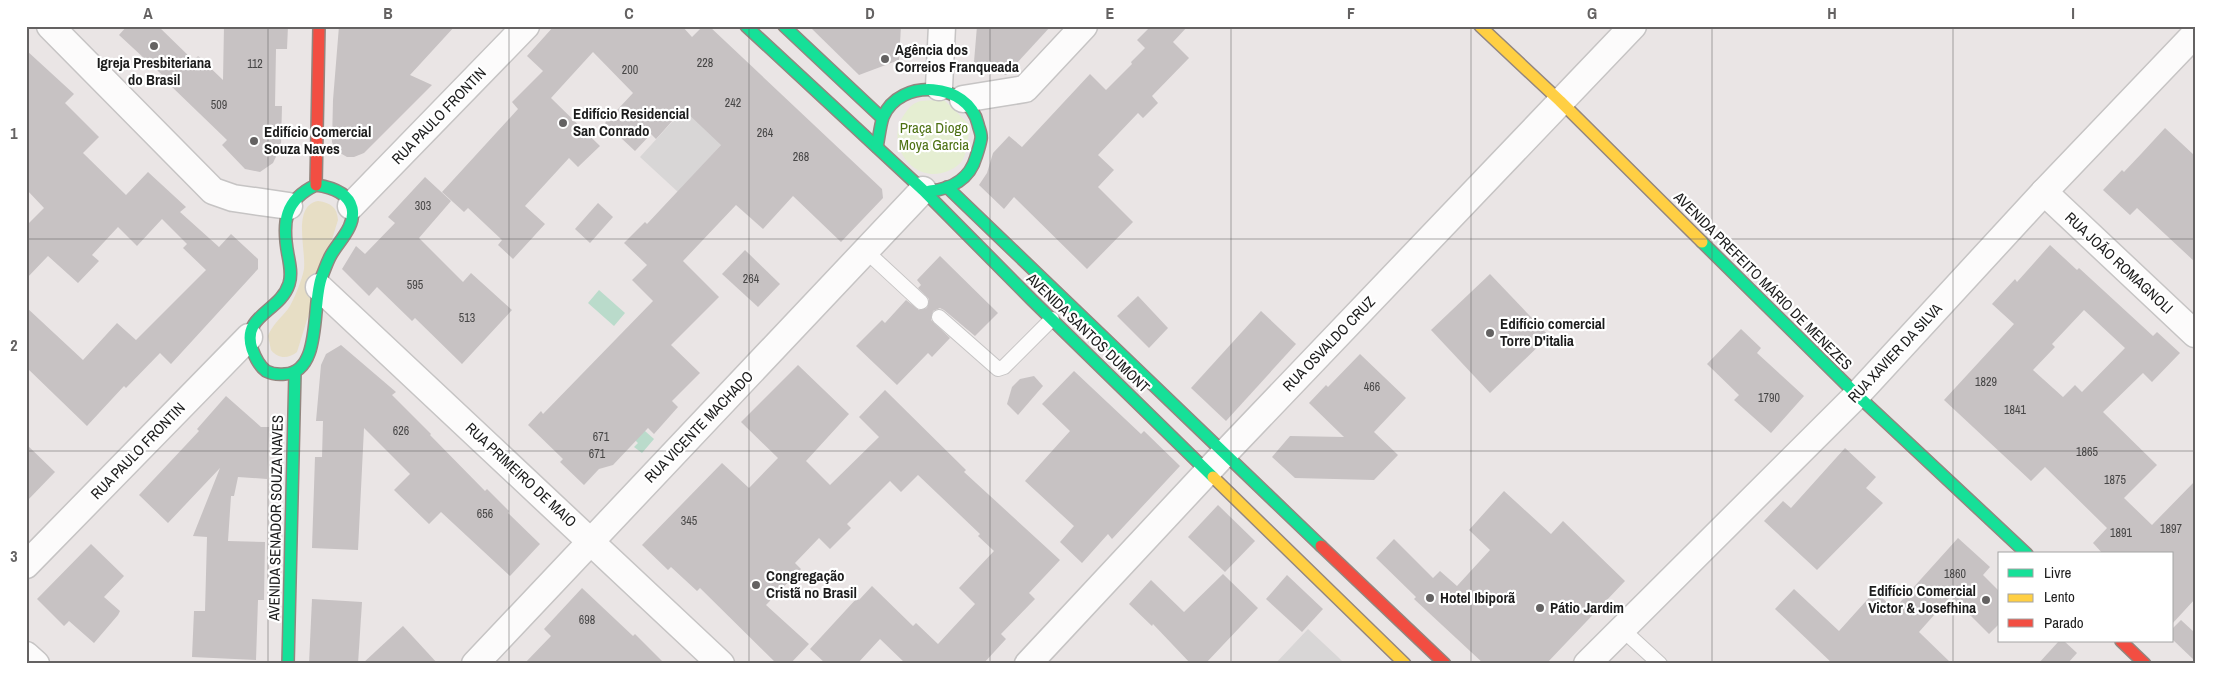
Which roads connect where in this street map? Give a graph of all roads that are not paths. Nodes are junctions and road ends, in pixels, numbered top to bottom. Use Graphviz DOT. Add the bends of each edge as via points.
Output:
graph roads {
  1 [pos="50,26"];
  2 [pos="319,26"];
  3 [pos="526,26"];
  4 [pos="746,26"];
  5 [pos="784,26"];
  6 [pos="942,26"];
  7 [pos="1084,26"];
  8 [pos="1480,26"];
  9 [pos="1633,26"];
  10 [pos="2195,34"];
  11 [pos="939,88"];
  12 [pos="963,99"];
  13 [pos="1560,101"];
  14 [pos="882,118"];
  15 [pos="877,147"];
  16 [pos="316,185"];
  17 [pos="935,189"];
  18 [pos="2044,192"];
  19 [pos="289,206"];
  20 [pos="352,206"];
  21 [pos="867,252"];
  22 [pos="319,287"];
  23 [pos="921,302"];
  24 [pos="939,316"];
  25 [pos="1052,319"];
  26 [pos="2195,334"];
  27 [pos="249,337"];
  28 [pos="295,372"];
  29 [pos="1857,395"];
  30 [pos="1216,462"];
  31 [pos="591,540"];
  32 [pos="2025,552"];
  33 [pos="26,565"];
  34 [pos="1383,624"];
  35 [pos="1623,630"];
  36 [pos="2122,642"];
  37 [pos="26,655"];
  38 [pos="36,664"];
  39 [pos="288,664"];
  40 [pos="475,664"];
  41 [pos="721,664"];
  42 [pos="1028,664"];
  43 [pos="1405,664"];
  44 [pos="1445,664"];
  45 [pos="1587,664"];
  46 [pos="1660,664"];
  47 [pos="2145,664"];
  1 -- 19 [label="street" via="213,191 233,198"];
  2 -- 16 [label="main road"];
  3 -- 20 [label="street, RUA PAULO FRONTIN"];
  4 -- 15 [label="main road, AVENIDA SANTOS DUMONT"];
  5 -- 14 [label="main road"];
  6 -- 11 [label="street"];
  7 -- 12 [label="street" via="1026,89"];
  8 -- 13 [label="main road, AVENIDA PREFEITO MÁRIO DE MENEZES"];
  9 -- 13 [label="street, RUA OSVALDO CRUZ"];
  10 -- 18 [label="street, RUA XAVIER DA SILVA"];
  11 -- 12 [label="main road"];
  11 -- 14 [label="main road" via="921,88 905,93 891,104"];
  12 -- 17 [label="main road" via="979,123 979,153 962,180"];
  13 -- 29 [label="main road, AVENIDA PREFEITO MÁRIO DE MENEZES"];
  13 -- 30 [label="street, RUA OSVALDO CRUZ"];
  14 -- 15 [label="main road" via="877,132"];
  15 -- 17 [label="main road, AVENIDA SANTOS DUMONT"];
  16 -- 19 [label="main road" via="297,194"];
  16 -- 20 [label="main road" via="335,188"];
  17 -- 21 [label="street, RUA VICENTE MACHADO"];
  17 -- 25 [label="main road, AVENIDA SANTOS DUMONT"];
  17 -- 30 [label="main road, AVENIDA SANTOS DUMONT"];
  18 -- 26 [label="street, RUA JOÃO ROMAGNOLI"];
  18 -- 29 [label="street, RUA XAVIER DA SILVA"];
  19 -- 27 [label="main road" via="286,224 291,267 288,287 282,299 256,320"];
  20 -- 22 [label="main road" via="350,227 333,252"];
  21 -- 23 [label="lane"];
  21 -- 31 [label="street, RUA VICENTE MACHADO"];
  22 -- 28 [label="main road" via="310,352 304,367"];
  22 -- 31 [label="street, RUA PRIMEIRO DE MAIO"];
  24 -- 25 [label="lane" via="998,369 1004,367"];
  25 -- 30 [label="main road, AVENIDA SANTOS DUMONT"];
  27 -- 28 [label="main road" via="262,368 270,373"];
  27 -- 33 [label="street, RUA PAULO FRONTIN"];
  28 -- 39 [label="main road, AVENIDA SENADOR SOUZA NAVES"];
  29 -- 32 [label="main road, AVENIDA PREFEITO MÁRIO DE MENEZES"];
  29 -- 35 [label="street, RUA XAVIER DA SILVA"];
  30 -- 34 [label="main road, AVENIDA SANTOS DUMONT"];
  30 -- 34 [label="main road, AVENIDA SANTOS DUMONT"];
  30 -- 42 [label="street, RUA OSVALDO CRUZ"];
  31 -- 40 [label="street, RUA VICENTE MACHADO"];
  31 -- 41 [label="street, RUA PRIMEIRO DE MAIO"];
  34 -- 43 [label="main road, AVENIDA SANTOS DUMONT"];
  34 -- 44 [label="main road, AVENIDA SANTOS DUMONT"];
  35 -- 45 [label="street, RUA XAVIER DA SILVA"];
  35 -- 46 [label="lane"];
  36 -- 47 [label="main road"];
  37 -- 38 [label="street"];
}
